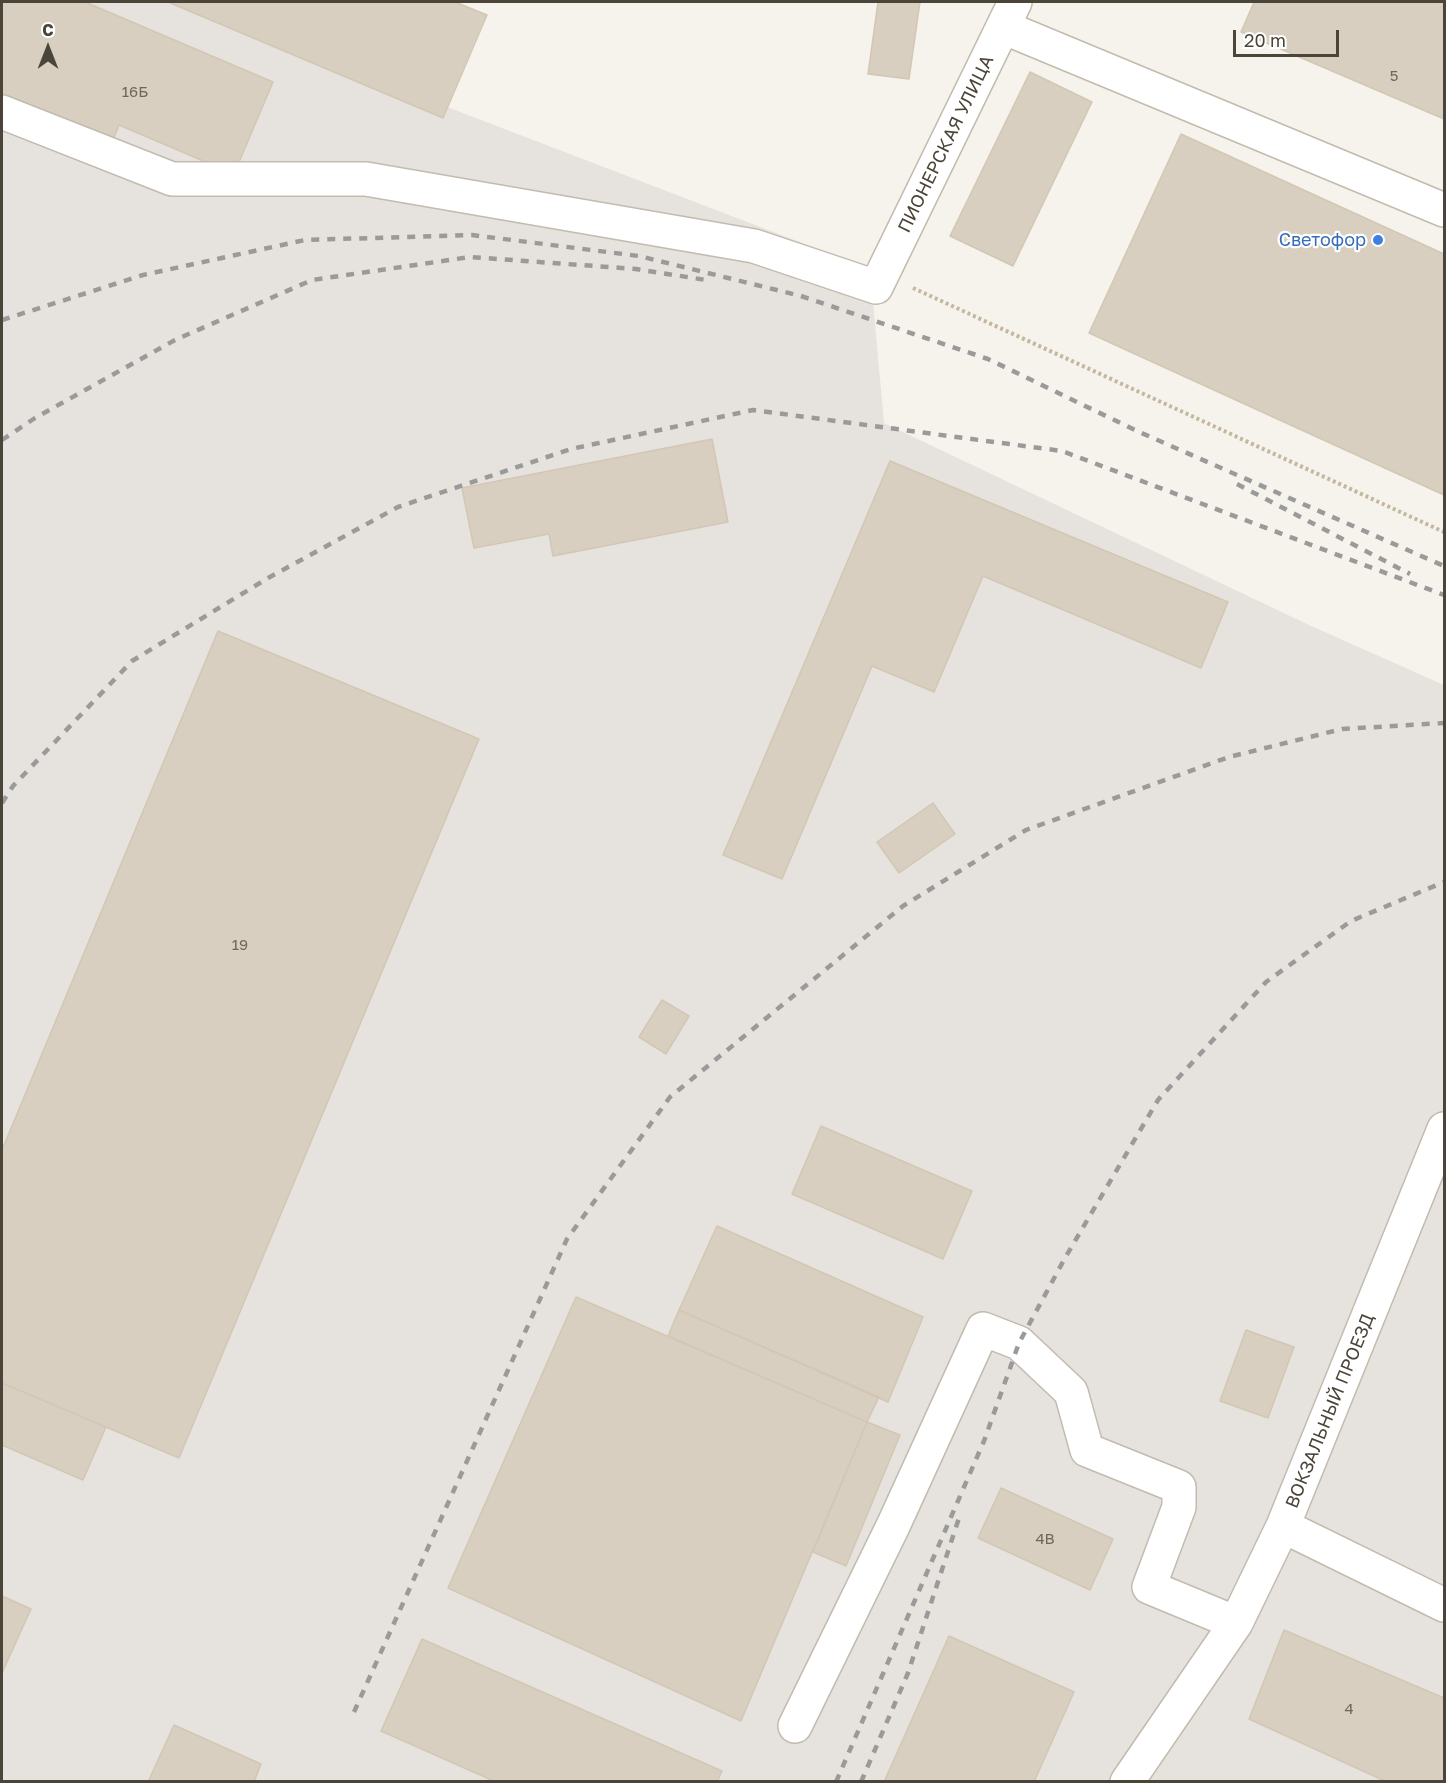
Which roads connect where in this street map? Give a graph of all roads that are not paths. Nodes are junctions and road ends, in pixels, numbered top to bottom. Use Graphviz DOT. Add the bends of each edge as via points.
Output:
graph roads {
  1 [pos="1009,14"];
  2 [pos="2,112"];
  3 [pos="1444,210"];
  4 [pos="1444,1129"];
  5 [pos="1283,1526"];
  6 [pos="1444,1605"];
  7 [pos="1236,1623"];
  8 [pos="795,1726"];
  9 [pos="1126,1782"];
  1 -- 2 [label="street, ПИОНЕРСКАЯ УЛИЦА" via="880,280 754,246 366,179 172,179"];
  1 -- 3 [label="street"];
  4 -- 5 [label="street, ВОКЗАЛЬНЫЙ ПРОЕЗД"];
  5 -- 6 [label="street, ВОКЗАЛЬНЫЙ ПРОЕЗД"];
  5 -- 7 [label="street"];
  7 -- 8 [label="street" via="1149,1587 1179,1507 1179,1487 1087,1450 1071,1392 1019,1343 983,1329"];
  7 -- 9 [label="street"];
}
